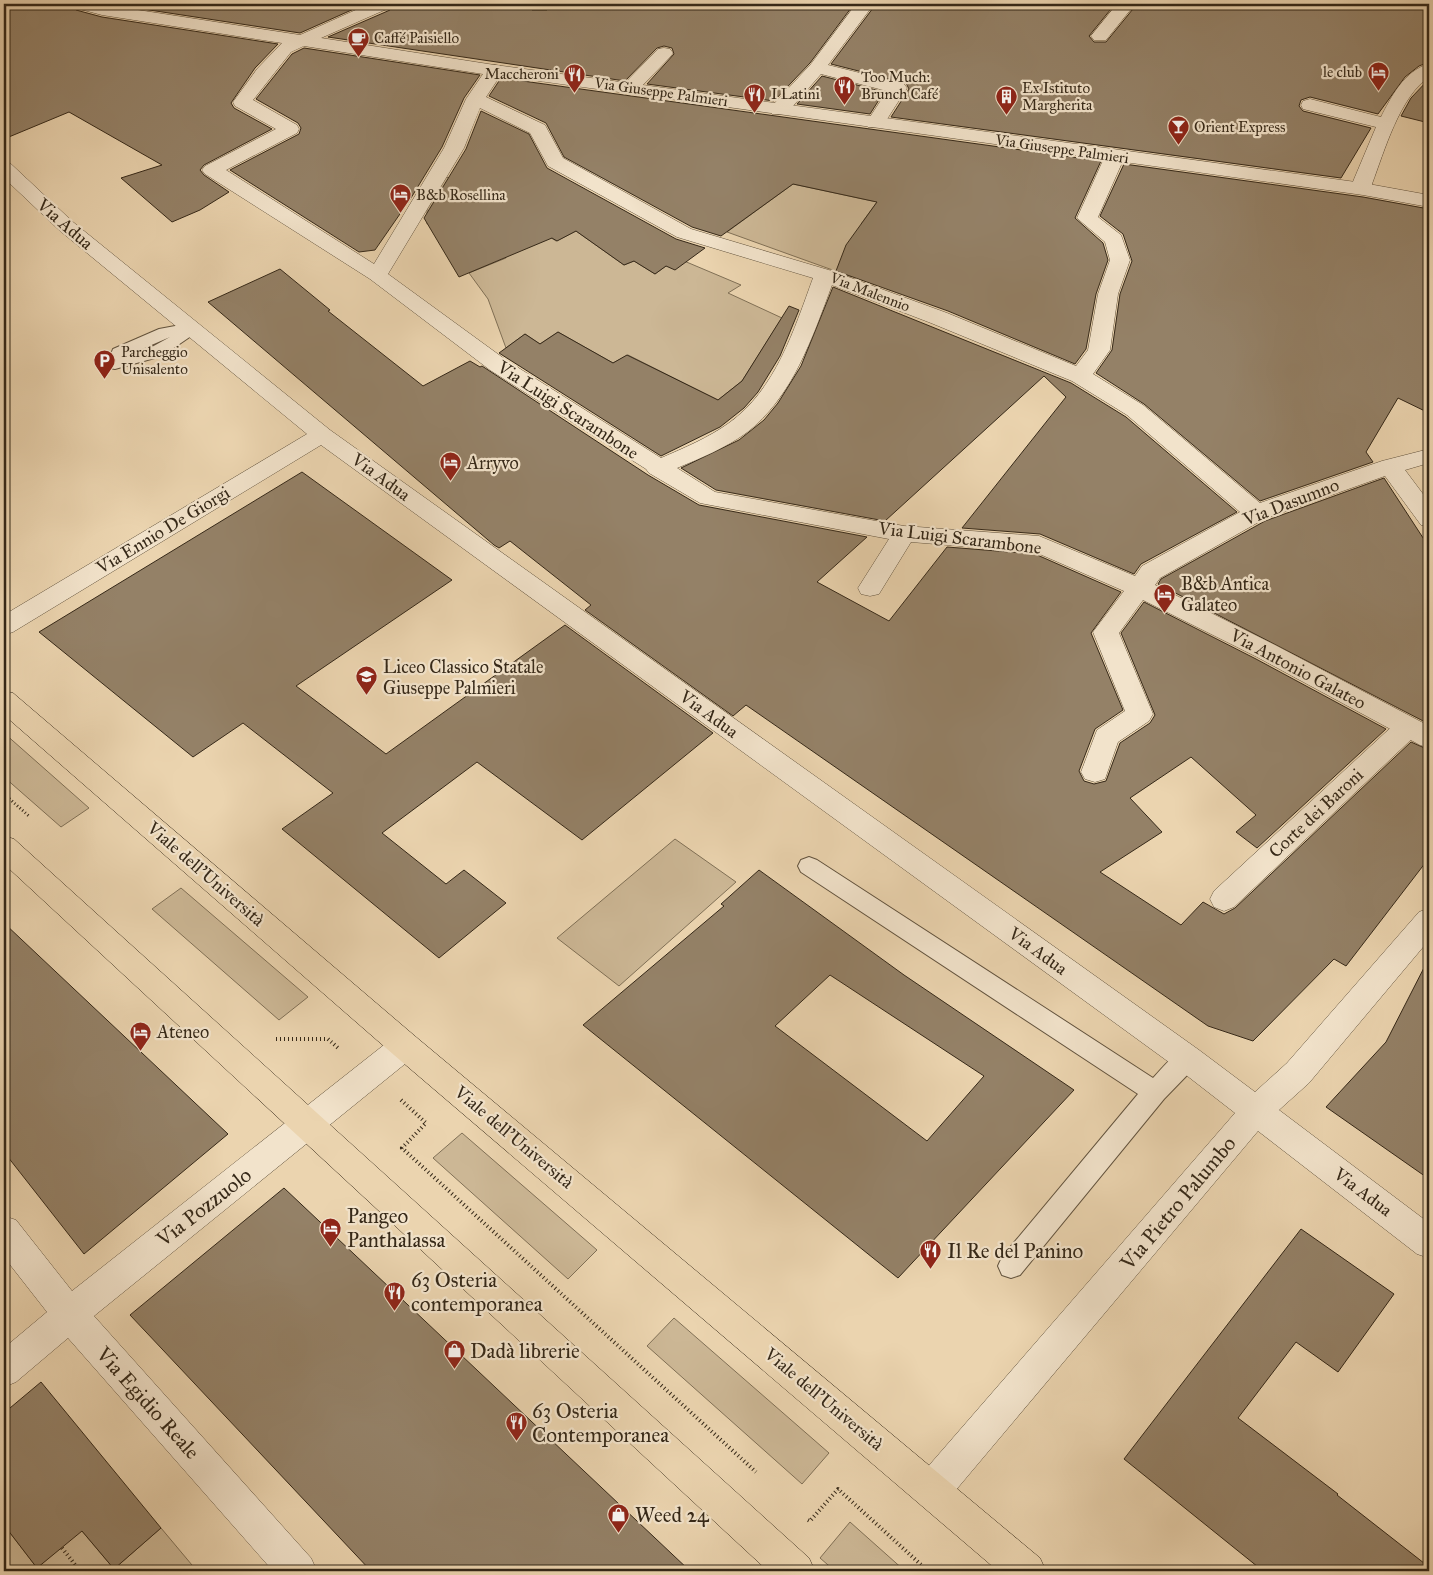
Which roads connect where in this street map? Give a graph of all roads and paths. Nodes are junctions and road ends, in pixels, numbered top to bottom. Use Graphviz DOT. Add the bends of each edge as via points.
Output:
graph roads {
  1 [pos="82,4"];
  2 [pos="383,4"];
  3 [pos="865,4"];
  4 [pos="1126,4"];
  5 [pos="105,7"];
  6 [pos="1100,36"];
  7 [pos="302,40"];
  8 [pos="664,53"];
  9 [pos="817,68"];
  10 [pos="1429,69"];
  11 [pos="495,70"];
  12 [pos="631,87"];
  13 [pos="475,99"];
  14 [pos="1310,105"];
  15 [pos="779,110"];
  16 [pos="1388,118"];
  17 [pos="876,123"];
  18 [pos="1115,156"];
  19 [pos="4,168"];
  20 [pos="1363,189"];
  21 [pos="1429,201"];
  22 [pos="378,275"];
  23 [pos="825,275"];
  24 [pos="1080,376"];
  25 [pos="322,435"];
  26 [pos="1429,456"];
  27 [pos="1390,466"];
  28 [pos="657,468"];
  29 [pos="1256,513"];
  30 [pos="1429,519"];
  31 [pos="904,534"];
  32 [pos="870,588"];
  33 [pos="1140,588"];
  34 [pos="4,626"];
  35 [pos="4,700"];
  36 [pos="1419,733"];
  37 [pos="1095,772"];
  38 [pos="4,794"];
  39 [pos="31,818"];
  40 [pos="4,847"];
  41 [pos="809,866"];
  42 [pos="1224,899"];
  43 [pos="1429,920"];
  44 [pos="269,1033"];
  45 [pos="405,1046"];
  46 [pos="342,1051"];
  47 [pos="1188,1059"];
  48 [pos="1155,1092"];
  49 [pos="396,1096"];
  50 [pos="1256,1111"];
  51 [pos="308,1125"];
  52 [pos="4,1231"];
  53 [pos="1429,1242"];
  54 [pos="1011,1266"];
  55 [pos="71,1316"];
  56 [pos="4,1370"];
  57 [pos="759,1475"];
  58 [pos="932,1490"];
  59 [pos="802,1515"];
  60 [pos="62,1548"];
  61 [pos="80,1571"];
  62 [pos="298,1571"];
  63 [pos="796,1571"];
  64 [pos="928,1571"];
  65 [pos="1027,1571"];
  1 -- 5 [label="street, Via Giuseppe Palmieri"];
  2 -- 7 [label="street"];
  3 -- 9 [label="street"];
  4 -- 6 [label="street"];
  5 -- 7 [label="street, Via Giuseppe Palmieri"];
  7 -- 11 [label="street, Via Giuseppe Palmieri"];
  7 -- 22 [label="street, Via Luigi Scarambone" via="285,48 242,102 290,129 212,170"];
  8 -- 12 [label="street"];
  9 -- 15 [label="street"];
  9 -- 17 [label="street" via="898,88"];
  10 -- 16 [label="street" via="1420,72"];
  11 -- 12 [label="street, Via Giuseppe Palmieri"];
  11 -- 13 [label="street"];
  12 -- 15 [label="street, Via Giuseppe Palmieri"];
  13 -- 22 [label="street" via="454,148"];
  13 -- 23 [label="street, Via Malennio" via="538,129 555,162 684,233"];
  14 -- 16 [label="street"];
  15 -- 17 [label="street, Via Giuseppe Palmieri"];
  16 -- 20 [label="street" via="1362,184"];
  17 -- 18 [label="street, Via Giuseppe Palmieri"];
  18 -- 20 [label="street, Via Giuseppe Palmieri"];
  18 -- 24 [label="street" via="1087,218 1114,239 1120,260 1108,294 1098,350"];
  19 -- 25 [label="street, Via Adua" via="66,226"];
  20 -- 21 [label="street, Via Giuseppe Palmieri"];
  22 -- 28 [label="street, Via Luigi Scarambone" via="498,365"];
  23 -- 24 [label="street, Via Malennio"];
  23 -- 28 [label="street" via="778,383 749,419 716,442"];
  24 -- 29 [label="street, Via Malennio" via="1135,410"];
  25 -- 34 [label="street, Via Ennio De Giorgi"];
  25 -- 47 [label="street, Via Adua"];
  26 -- 27 [label="street, Via Dasumno"];
  27 -- 29 [label="street, Via Dasumno"];
  27 -- 30 [label="street"];
  28 -- 31 [label="street, Via Luigi Scarambone" via="708,498"];
  29 -- 33 [label="street, Via Dasumno" via="1151,572"];
  31 -- 32 [label="street"];
  31 -- 33 [label="street, Via Luigi Scarambone" via="1039,544"];
  33 -- 36 [label="street, Via Antonio Galateo"];
  33 -- 37 [label="street, Via Dasumno" via="1106,632 1140,714 1106,737"];
  35 -- 45 [label="main road, Viale dell'Università"];
  36 -- 42 [label="street, Corte dei Baroni"];
  38 -- 39 [label="path"];
  40 -- 51 [label="main road"];
  41 -- 48 [label="lane"];
  43 -- 50 [label="street, Via Pietro Palumbo" via="1298,1073"];
  44 -- 46 [label="path" via="276,1040 328,1039"];
  45 -- 51 [label="street, Via Pozzuolo"];
  45 -- 58 [label="main road, Viale dell'Università"];
  47 -- 48 [label="lane"];
  47 -- 50 [label="street, Via Adua"];
  48 -- 54 [label="lane"];
  49 -- 57 [label="path" via="426,1122 402,1148"];
  50 -- 53 [label="street, Via Adua"];
  50 -- 58 [label="street, Via Pietro Palumbo"];
  51 -- 55 [label="street, Via Pozzuolo" via="105,1285"];
  51 -- 63 [label="main road"];
  52 -- 55 [label="street, Via Egidio Reale"];
  55 -- 56 [label="street, Via Pozzuolo"];
  55 -- 62 [label="street, Via Egidio Reale"];
  58 -- 65 [label="main road, Viale dell'Università"];
  59 -- 64 [label="path" via="810,1521 838,1489"];
  60 -- 61 [label="path"];
}
